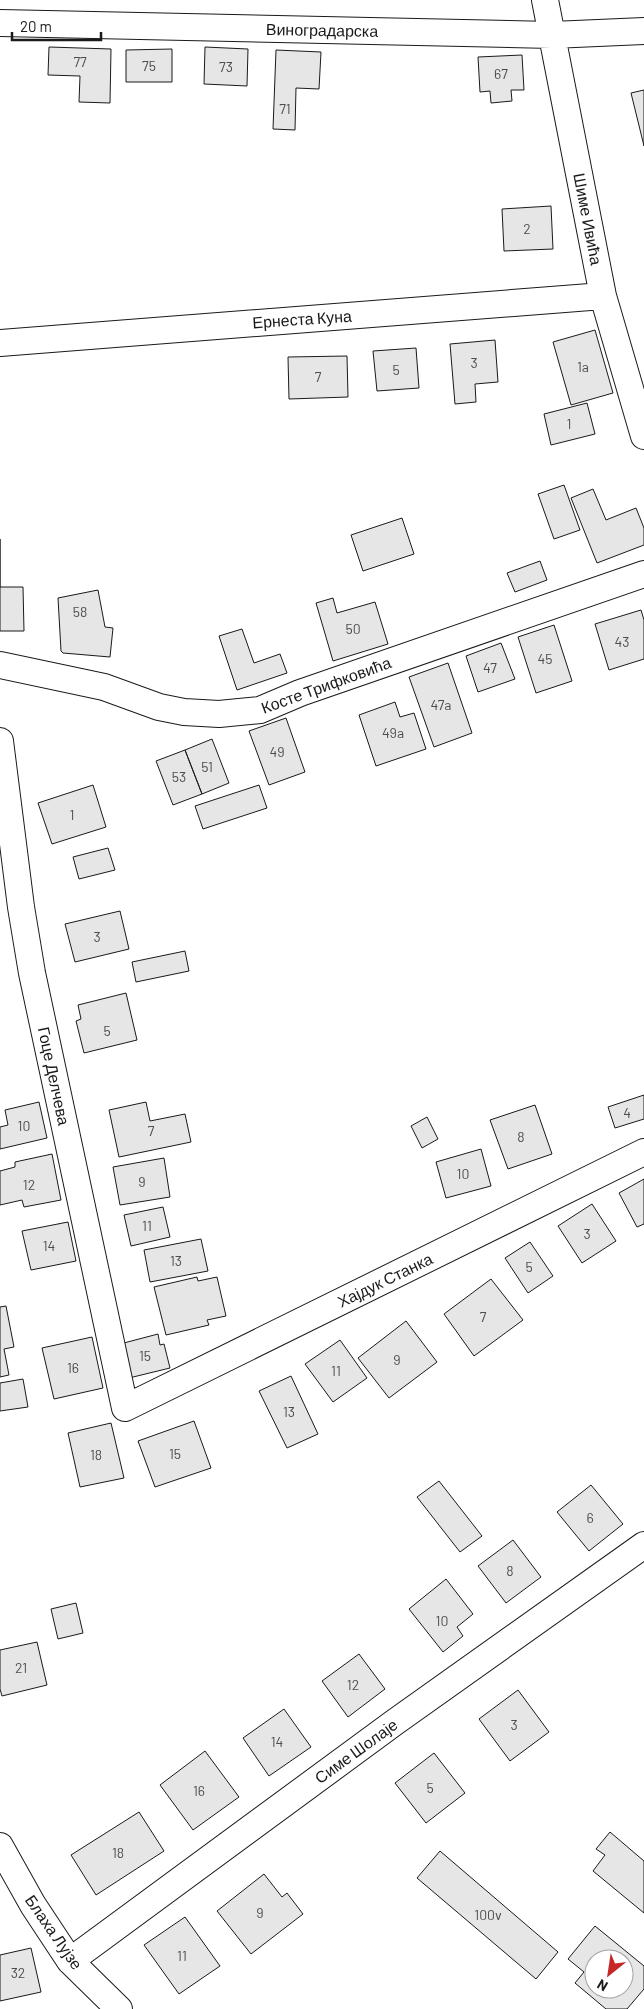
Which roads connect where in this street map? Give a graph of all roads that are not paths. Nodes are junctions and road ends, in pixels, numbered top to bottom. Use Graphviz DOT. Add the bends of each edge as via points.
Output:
graph roads {
  1 [pos="545,0"];
  2 [pos="0,23"];
  3 [pos="644,30"];
  4 [pos="552,35"];
  5 [pos="603,296"];
  6 [pos="0,343"];
  7 [pos="644,436"];
  8 [pos="644,574"];
  9 [pos="0,665"];
  10 [pos="0,741"];
  11 [pos="644,1152"];
  12 [pos="125,1408"];
  13 [pos="644,1545"];
  14 [pos="0,1846"];
  15 [pos="70,1961"];
  16 [pos="119,2009"];
  1 -- 4 [label="street, Шиме Ивића"];
  2 -- 4 [label="street, Виноградарска"];
  3 -- 4 [label="street, Виноградарска"];
  4 -- 5 [label="street, Шиме Ивића"];
  5 -- 6 [label="street, Ернеста Куна"];
  5 -- 7 [label="street, Шиме Ивића"];
  8 -- 9 [label="street, Косте Трифковића" via="300,693 260,710 219,714 184,712 104,688"];
  10 -- 12 [label="street, Гоце Делчева" via="20,907 32,973"];
  11 -- 12 [label="street, Хајдук Станка"];
  13 -- 15 [label="street, Симе Шолаје" via="395,1722"];
  14 -- 15 [label="street, Блаха Лујзе"];
  15 -- 16 [label="street, Блаха Лујзе"];
}
